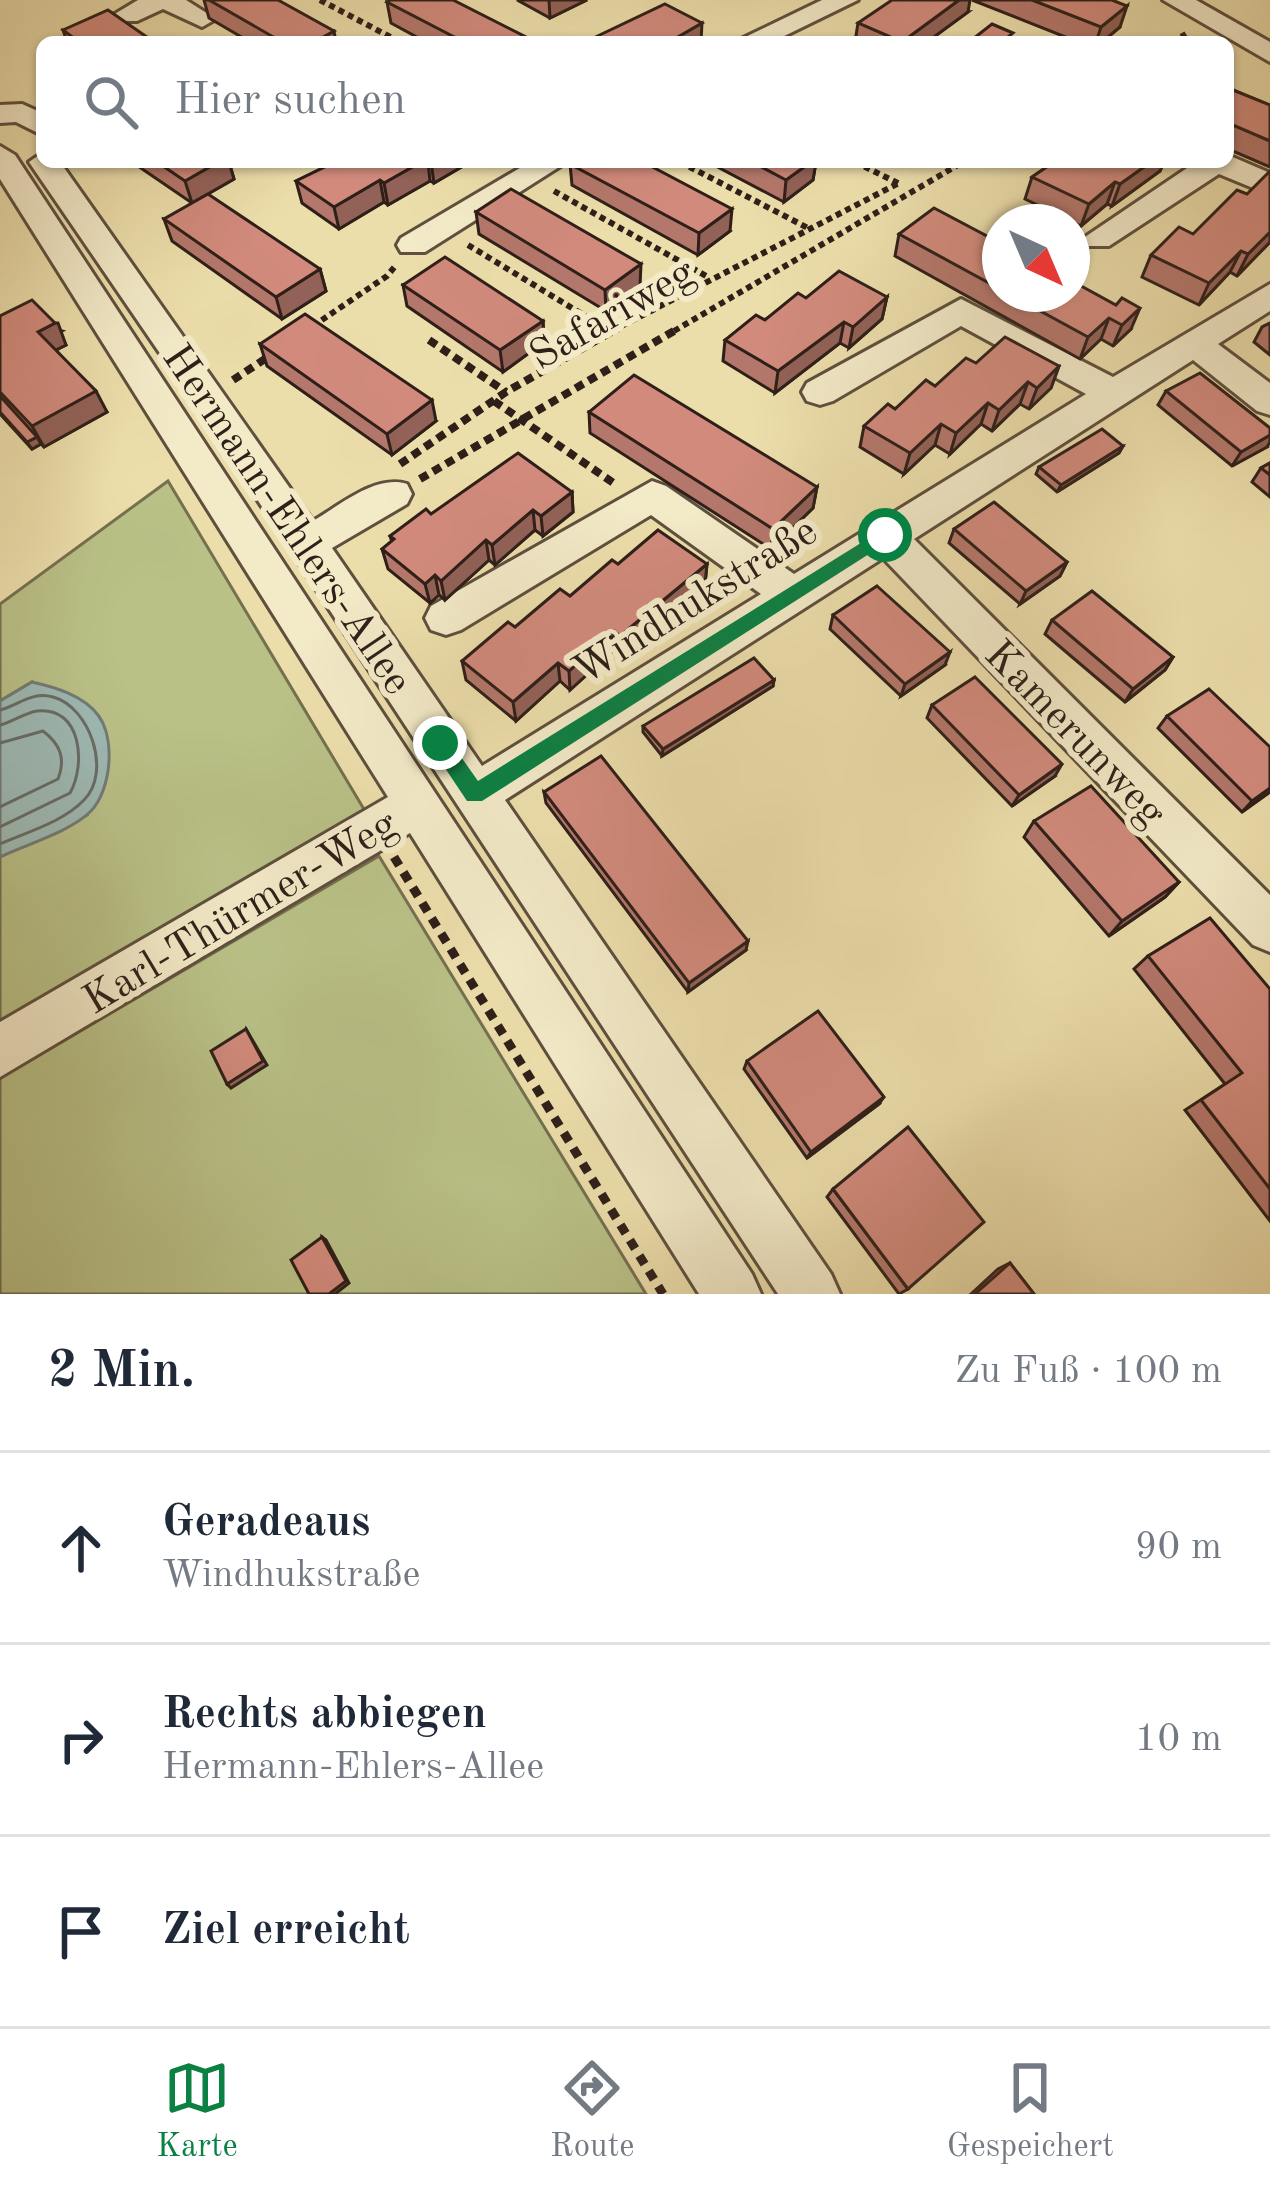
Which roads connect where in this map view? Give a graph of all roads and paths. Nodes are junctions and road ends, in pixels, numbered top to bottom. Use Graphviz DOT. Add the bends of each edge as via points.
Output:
graph roads {
  1 [pos="163,0"];
  2 [pos="320,0"];
  3 [pos="769,0"];
  4 [pos="845,0"];
  5 [pos="1176,0"];
  6 [pos="1239,0"];
  7 [pos="128,15"];
  8 [pos="804,16"];
  9 [pos="1213,18"];
  10 [pos="202,19"];
  11 [pos="389,36"];
  12 [pos="762,36"];
  13 [pos="1270,54"];
  14 [pos="0,114"];
  15 [pos="36,122"];
  16 [pos="0,155"];
  17 [pos="48,168"];
  18 [pos="692,168"];
  19 [pos="867,168"];
  20 [pos="952,168"];
  21 [pos="1208,168"];
  22 [pos="1231,168"];
  23 [pos="540,169"];
  24 [pos="898,183"];
  25 [pos="1270,185"];
  26 [pos="914,190"];
  27 [pos="810,229"];
  28 [pos="427,237"];
  29 [pos="1098,239"];
  30 [pos="710,278"];
  31 [pos="1270,295"];
  32 [pos="308,330"];
  33 [pos="611,331"];
  34 [pos="429,340"];
  35 [pos="288,343"];
  36 [pos="1194,344"];
  37 [pos="506,392"];
  38 [pos="820,392"];
  39 [pos="1114,393"];
  40 [pos="209,397"];
  41 [pos="494,401"];
  42 [pos="1270,402"];
  43 [pos="523,419"];
  44 [pos="394,481"];
  45 [pos="641,502"];
  46 [pos="885,535"];
  47 [pos="307,544"];
  48 [pos="791,593"];
  49 [pos="446,618"];
  50 [pos="475,795"];
  51 [pos="416,805"];
  52 [pos="386,846"];
  53 [pos="1270,928"];
  54 [pos="0,1051"];
  55 [pos="663,1294"];
  56 [pos="732,1294"];
  57 [pos="811,1294"];
  1 -- 7 [label="street"];
  1 -- 10 [label="street"];
  2 -- 11 [label="path"];
  3 -- 8 [label="street"];
  4 -- 8 [label="street"];
  5 -- 9 [label="street"];
  6 -- 9 [label="street"];
  8 -- 12 [label="street"];
  9 -- 13 [label="street"];
  14 -- 15 [label="street" via="22,112"];
  16 -- 51 [label="street, Hermann-Ehlers-Allee"];
  17 -- 40 [label="street, Hermann-Ehlers-Allee"];
  18 -- 27 [label="path"];
  19 -- 24 [label="path"];
  20 -- 26 [label="path, Safariweg"];
  21 -- 29 [label="street"];
  22 -- 25 [label="street"];
  23 -- 28 [label="street"];
  23 -- 30 [label="path"];
  24 -- 26 [label="path"];
  24 -- 27 [label="path, Safariweg"];
  26 -- 43 [label="path, Safariweg"];
  27 -- 30 [label="path, Safariweg"];
  28 -- 32 [label="path" via="387,276"];
  28 -- 33 [label="path"];
  30 -- 33 [label="path, Safariweg"];
  31 -- 36 [label="street, Windhukstraße"];
  33 -- 37 [label="path, Safariweg"];
  34 -- 37 [label="path"];
  35 -- 40 [label="path"];
  36 -- 39 [label="street, Windhukstraße"];
  36 -- 42 [label="street"];
  37 -- 41 [label="path, Safariweg"];
  38 -- 39 [label="street" via="961,310"];
  39 -- 46 [label="street, Windhukstraße"];
  40 -- 47 [label="street, Hermann-Ehlers-Allee"];
  41 -- 43 [label="path"];
  41 -- 44 [label="path, Safariweg"];
  43 -- 44 [label="path, Safariweg"];
  43 -- 45 [label="path"];
  44 -- 47 [label="street"];
  45 -- 48 [label="street" via="652,496"];
  45 -- 49 [label="street"];
  46 -- 48 [label="street, Windhukstraße"];
  46 -- 53 [label="street, Kamerunweg"];
  47 -- 50 [label="street, Hermann-Ehlers-Allee"];
  48 -- 50 [label="street, Windhukstraße"];
  50 -- 57 [label="street, Hermann-Ehlers-Allee"];
  51 -- 54 [label="street, Karl-Thürmer-Weg"];
  51 -- 56 [label="street, Hermann-Ehlers-Allee"];
  52 -- 55 [label="path"];
}
